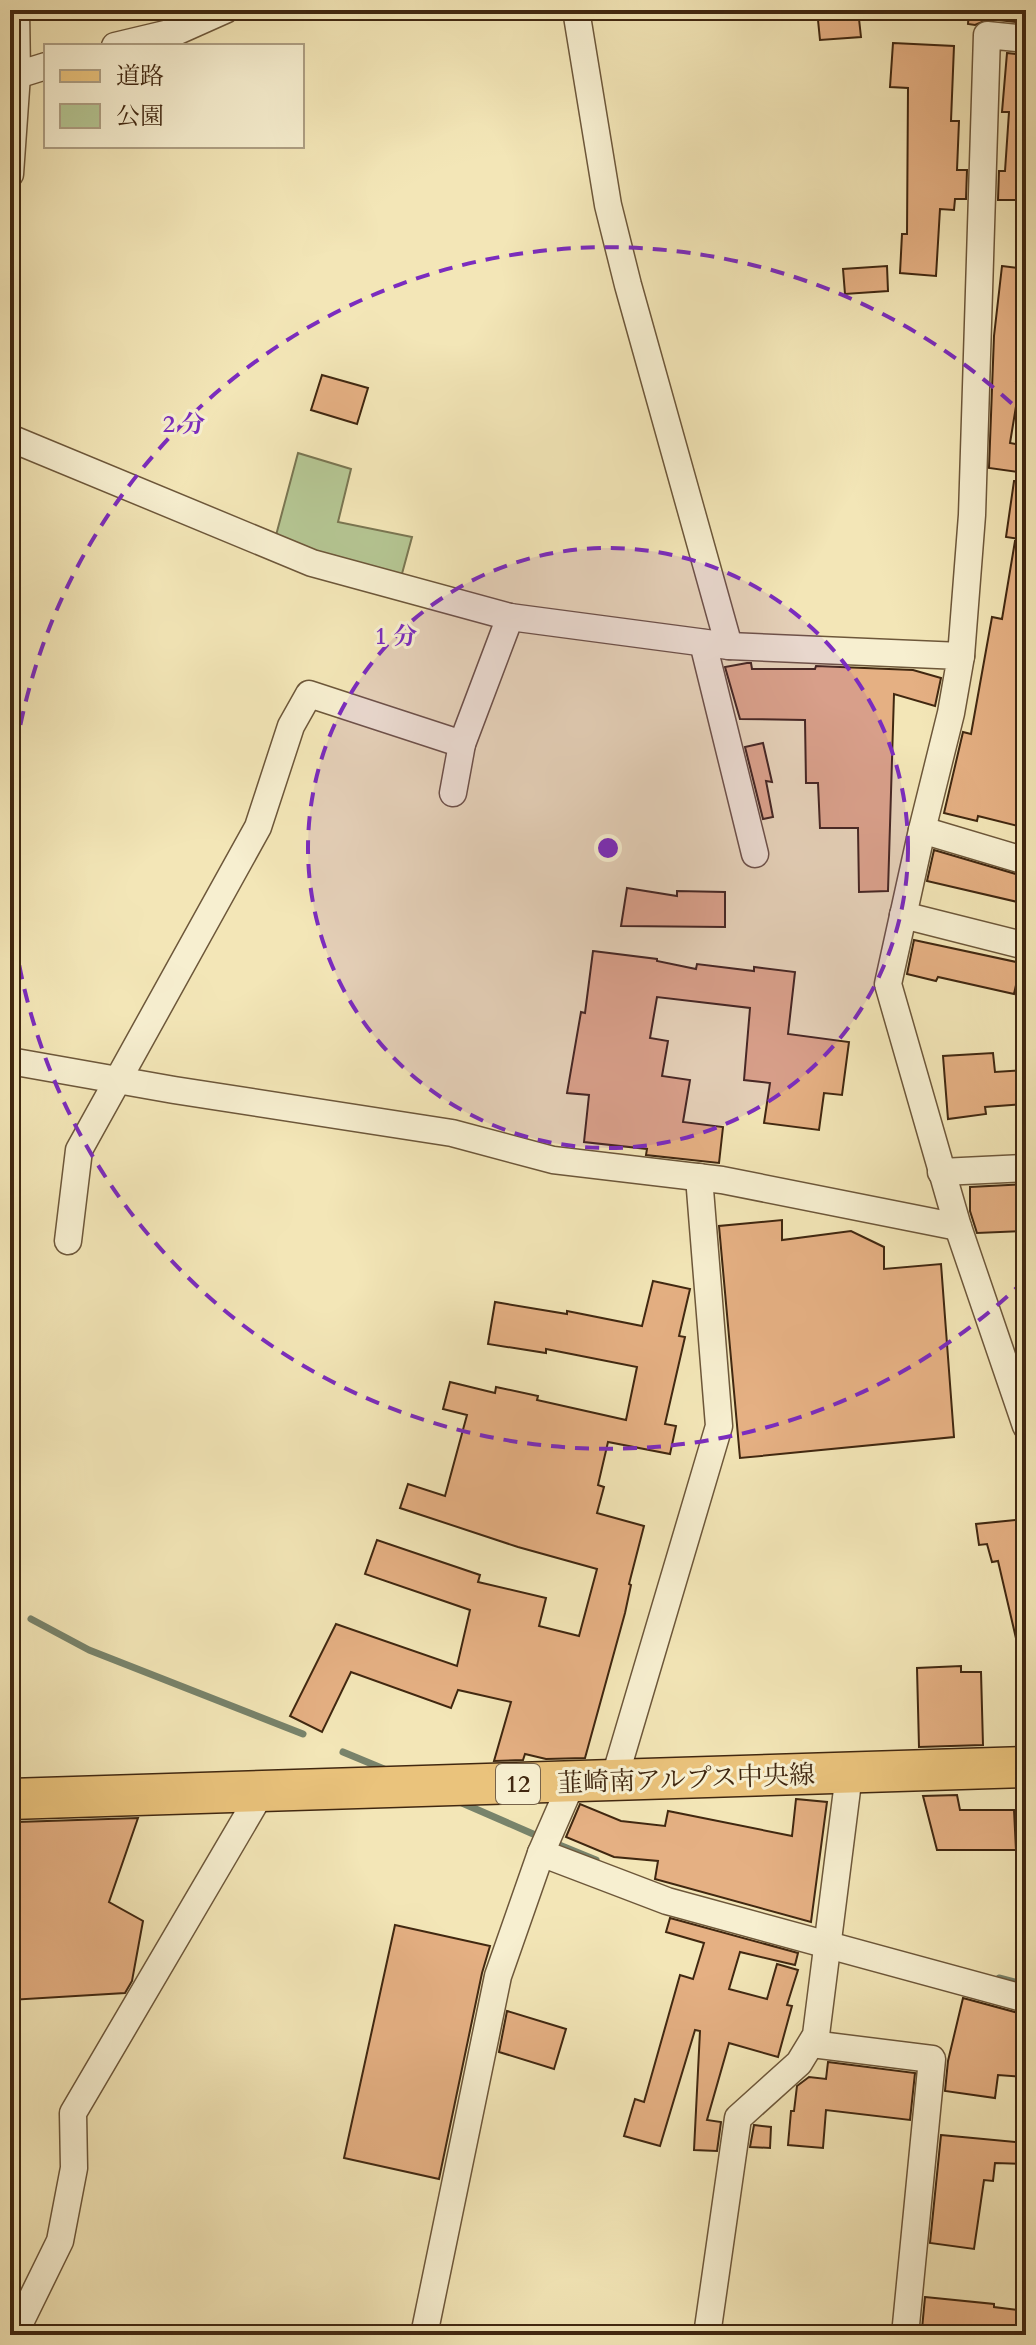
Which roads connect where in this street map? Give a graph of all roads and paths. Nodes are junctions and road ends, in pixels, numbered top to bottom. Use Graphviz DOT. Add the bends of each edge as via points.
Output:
graph roads {
  1 [pos="16,10"];
  2 [pos="225,10"];
  3 [pos="576,10"];
  4 [pos="1026,39"];
  5 [pos="123,44"];
  6 [pos="44,67"];
  7 [pos="17,75"];
  8 [pos="10,174"];
  9 [pos="10,438"];
  10 [pos="510,617"];
  11 [pos="703,643"];
  12 [pos="729,646"];
  13 [pos="961,656"];
  14 [pos="462,744"];
  15 [pos="453,793"];
  16 [pos="922,830"];
  17 [pos="755,854"];
  18 [pos="1026,861"];
  19 [pos="903,915"];
  20 [pos="1026,946"];
  21 [pos="10,1061"];
  22 [pos="118,1080"];
  23 [pos="1026,1168"];
  24 [pos="941,1172"];
  25 [pos="699,1177"];
  26 [pos="958,1227"];
  27 [pos="68,1241"];
  28 [pos="1026,1426"];
  29 [pos="1026,1767"];
  30 [pos="849,1774"];
  31 [pos="614,1780"];
  32 [pos="572,1782"];
  33 [pos="262,1791"];
  34 [pos="10,1799"];
  35 [pos="545,1844"];
  36 [pos="829,1937"];
  37 [pos="1026,1999"];
  38 [pos="812,2044"];
  39 [pos="14,2335"];
  40 [pos="424,2335"];
  41 [pos="707,2335"];
  42 [pos="905,2335"];
  1 -- 7 [label="street"];
  2 -- 5 [label="street" via="178,31"];
  3 -- 12 [label="street" via="608,205"];
  4 -- 13 [label="street" via="987,35 972,515"];
  6 -- 7 [label="street"];
  7 -- 8 [label="street"];
  9 -- 10 [label="street" via="312,563"];
  10 -- 11 [label="street"];
  10 -- 14 [label="street"];
  11 -- 12 [label="street"];
  11 -- 17 [label="street"];
  12 -- 13 [label="street"];
  13 -- 16 [label="street"];
  14 -- 15 [label="street"];
  14 -- 22 [label="street" via="309,694 291,726 258,827"];
  16 -- 18 [label="street"];
  16 -- 19 [label="street"];
  19 -- 20 [label="street"];
  19 -- 24 [label="street" via="888,984"];
  21 -- 22 [label="street"];
  22 -- 25 [label="street" via="452,1133 553,1160"];
  22 -- 27 [label="street" via="79,1150"];
  23 -- 24 [label="street"];
  24 -- 26 [label="street"];
  25 -- 26 [label="street"];
  25 -- 31 [label="street" via="719,1426"];
  26 -- 28 [label="street"];
  29 -- 30 [label="main road, 韮崎南アルプス中央線 / 12"];
  30 -- 31 [label="main road, 韮崎南アルプス中央線 / 12"];
  30 -- 36 [label="street"];
  31 -- 32 [label="main road, 韮崎南アルプス中央線 / 12"];
  32 -- 33 [label="main road, 韮崎南アルプス中央線 / 12"];
  32 -- 35 [label="street"];
  33 -- 34 [label="main road, 韮崎南アルプス中央線 / 12"];
  33 -- 39 [label="street" via="73,2113 74,2168 60,2241"];
  35 -- 36 [label="street" via="667,1901"];
  35 -- 40 [label="street" via="498,1976"];
  36 -- 37 [label="street"];
  36 -- 38 [label="street"];
  38 -- 41 [label="street" via="799,2063 738,2118"];
  38 -- 42 [label="street" via="932,2059"];
}
